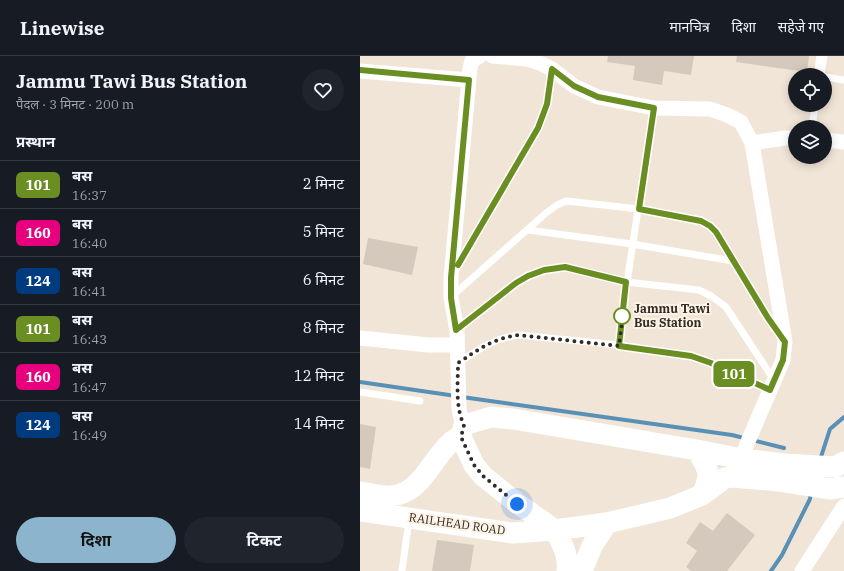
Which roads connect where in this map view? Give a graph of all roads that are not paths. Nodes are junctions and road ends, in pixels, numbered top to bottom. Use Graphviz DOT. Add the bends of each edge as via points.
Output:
graph roads {
  1 [pos="480,56"];
  2 [pos="492,56"];
  3 [pos="822,56"];
  4 [pos="820,68"];
  5 [pos="552,69"];
  6 [pos="360,70"];
  7 [pos="832,78"];
  8 [pos="469,80"];
  9 [pos="844,80"];
  10 [pos="654,108"];
  11 [pos="788,138"];
  12 [pos="832,141"];
  13 [pos="844,142"];
  14 [pos="752,143"];
  15 [pos="639,209"];
  16 [pos="528,230"];
  17 [pos="632,244"];
  18 [pos="733,261"];
  19 [pos="451,278"];
  20 [pos="626,282"];
  21 [pos="451,298"];
  22 [pos="456,330"];
  23 [pos="360,338"];
  24 [pos="785,342"];
  25 [pos="457,345"];
  26 [pos="619,346"];
  27 [pos="458,366"];
  28 [pos="772,386"];
  29 [pos="360,392"];
  30 [pos="420,401"];
  31 [pos="461,423"];
  32 [pos="697,450"];
  33 [pos="740,462"];
  34 [pos="840,464"];
  35 [pos="782,472"];
  36 [pos="837,488"];
  37 [pos="360,492"];
  38 [pos="702,496"];
  39 [pos="844,506"];
  40 [pos="360,511"];
  41 [pos="409,517"];
  42 [pos="607,523"];
  43 [pos="555,530"];
  44 [pos="402,571"];
  45 [pos="567,571"];
  46 [pos="582,571"];
  47 [pos="802,571"];
  1 -- 8 [label="street" via="472,61"];
  2 -- 5 [label="street" via="527,59"];
  3 -- 4 [label="street"];
  5 -- 10 [label="street" via="574,86 598,97"];
  5 -- 19 [label="lane" via="547,104 538,128"];
  6 -- 8 [label="street"];
  7 -- 9 [label="lane"];
  8 -- 19 [label="street"];
  10 -- 14 [label="street" via="710,109 727,115 741,122"];
  10 -- 15 [label="lane"];
  11 -- 14 [label="street"];
  12 -- 13 [label="street"];
  14 -- 24 [label="street"];
  15 -- 16 [label="lane" via="566,201 557,205"];
  15 -- 17 [label="lane"];
  15 -- 18 [label="lane" via="701,221 716,232"];
  16 -- 17 [label="lane"];
  16 -- 21 [label="lane"];
  17 -- 18 [label="lane"];
  17 -- 20 [label="lane"];
  18 -- 24 [label="lane"];
  19 -- 21 [label="street"];
  20 -- 22 [label="lane" via="565,267 544,270 516,283"];
  20 -- 26 [label="lane"];
  20 -- 28 [label="lane" via="699,290 711,296 726,307"];
  21 -- 22 [label="street"];
  22 -- 25 [label="street"];
  23 -- 25 [label="street" via="428,345"];
  24 -- 28 [label="street" via="783,360"];
  25 -- 27 [label="street"];
  26 -- 27 [label="lane" via="518,335 489,342"];
  26 -- 28 [label="lane" via="691,356"];
  27 -- 31 [label="street"];
  28 -- 33 [label="street"];
  29 -- 30 [label="lane"];
  31 -- 32 [label="main road" via="491,417 513,419"];
  31 -- 37 [label="main road" via="451,442 424,477 410,489 390,496"];
  31 -- 43 [label="main road" via="474,465 483,476"];
  32 -- 33 [label="main road"];
  32 -- 38 [label="main road" via="708,470 708,481"];
  33 -- 35 [label="main road"];
  33 -- 38 [label="main road, RAILHEAD ROAD"];
  34 -- 35 [label="main road"];
  35 -- 36 [label="main road"];
  38 -- 42 [label="main road, RAILHEAD ROAD" via="670,508"];
  39 -- 47 [label="street"];
  40 -- 41 [label="main road, RAILHEAD ROAD"];
  41 -- 43 [label="main road, RAILHEAD ROAD" via="512,533"];
  41 -- 44 [label="lane"];
  42 -- 43 [label="main road, RAILHEAD ROAD"];
  42 -- 46 [label="main road" via="592,546"];
  43 -- 45 [label="main road" via="566,551"];
}
